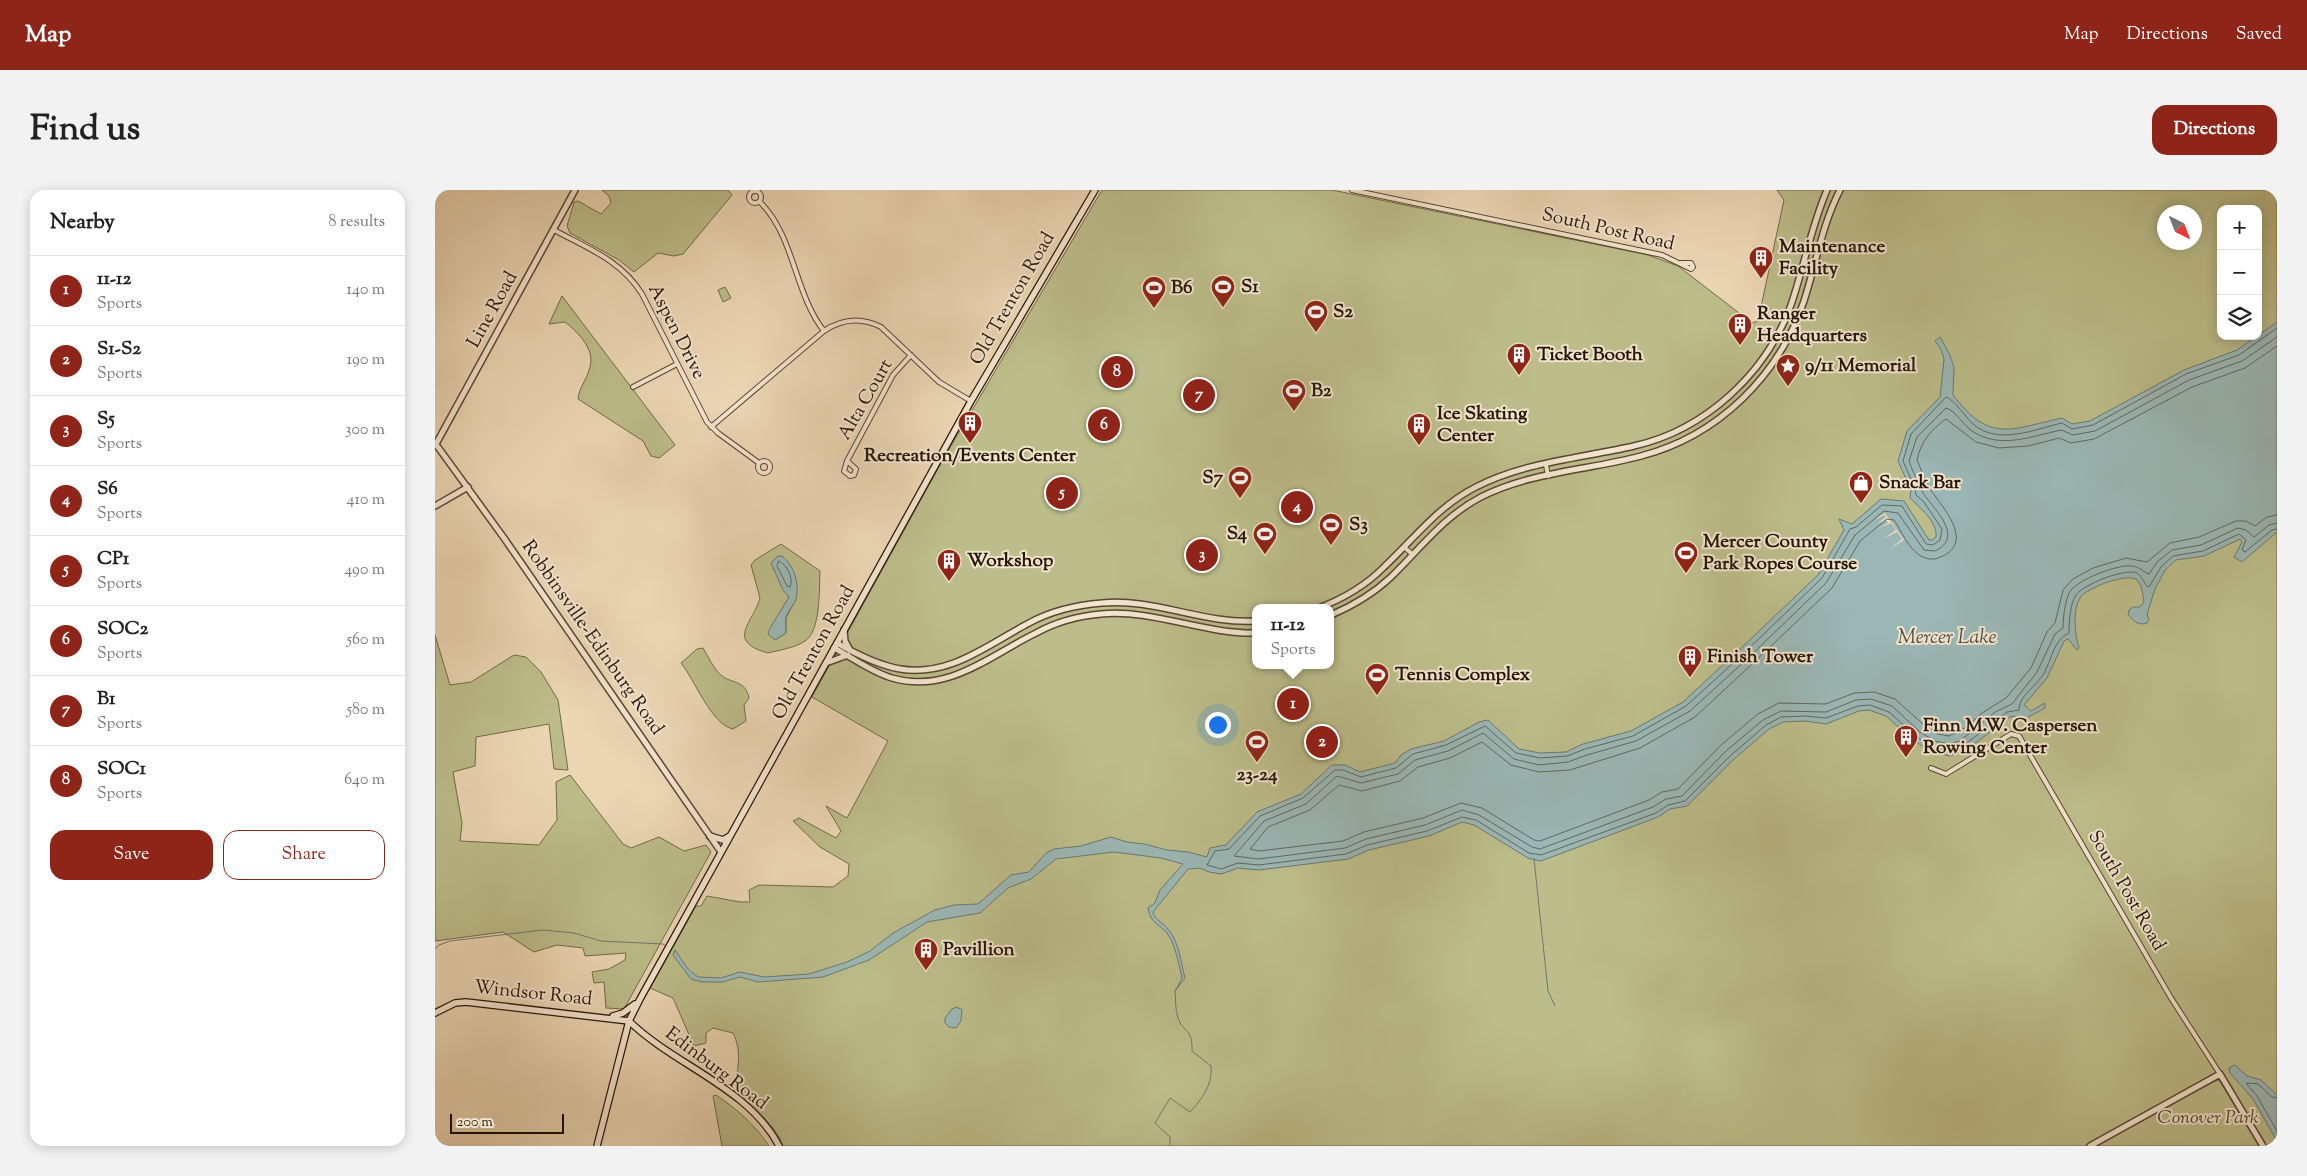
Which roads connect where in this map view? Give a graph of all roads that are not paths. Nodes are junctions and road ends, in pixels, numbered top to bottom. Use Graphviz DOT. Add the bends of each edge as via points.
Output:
graph roads {
  1 [pos="575,190"];
  2 [pos="1095,190"];
  3 [pos="1352,190"];
  4 [pos="1827,190"];
  5 [pos="1840,190"];
  6 [pos="760,202"];
  7 [pos="554,230"];
  8 [pos="1681,263"];
  9 [pos="824,331"];
  10 [pos="911,355"];
  11 [pos="677,364"];
  12 [pos="633,386"];
  13 [pos="971,401"];
  14 [pos="711,427"];
  15 [pos="436,444"];
  16 [pos="847,461"];
  17 [pos="759,463"];
  18 [pos="1546,465"];
  19 [pos="1548,476"];
  20 [pos="468,487"];
  21 [pos="435,506"];
  22 [pos="1404,547"];
  23 [pos="1412,554"];
  24 [pos="1326,604"];
  25 [pos="1334,613"];
  26 [pos="1252,621"];
  27 [pos="845,630"];
  28 [pos="1252,632"];
  29 [pos="836,646"];
  30 [pos="849,653"];
  31 [pos="977,654"];
  32 [pos="982,663"];
  33 [pos="825,664"];
  34 [pos="1931,768"];
  35 [pos="710,836"];
  36 [pos="730,836"];
  37 [pos="721,852"];
  38 [pos="639,999"];
  39 [pos="435,1013"];
  40 [pos="606,1017"];
  41 [pos="629,1021"];
  42 [pos="2220,1074"];
  43 [pos="597,1146"];
  44 [pos="779,1146"];
  45 [pos="2090,1146"];
  46 [pos="2263,1146"];
  1 -- 7 [label="street, Line Road"];
  2 -- 13 [label="main road, Old Trenton Road"];
  3 -- 8 [label="street, South Post Road" via="1662,255"];
  4 -- 18 [label="street" via="1786,317 1763,359 1734,391 1704,416 1666,436"];
  5 -- 19 [label="street" via="1827,221 1795,326 1772,365 1742,400 1710,425 1675,444 1637,457"];
  6 -- 9 [label="street" via="776,222 811,314"];
  7 -- 11 [label="street, Aspen Drive" via="610,260 629,275 643,294"];
  7 -- 15 [label="street, Line Road"];
  9 -- 10 [label="street" via="849,320 869,322 886,331"];
  9 -- 14 [label="street"];
  10 -- 13 [label="street" via="939,382"];
  10 -- 16 [label="street, Alta Court" via="893,375"];
  11 -- 12 [label="street"];
  11 -- 14 [label="street, Aspen Drive"];
  13 -- 27 [label="main road, Old Trenton Road"];
  14 -- 17 [label="street, Aspen Drive"];
  15 -- 20 [label="street, Robbinsville-Edinburg Road"];
  18 -- 19 [label="street"];
  18 -- 22 [label="street" via="1500,476 1463,494"];
  19 -- 23 [label="street" via="1504,487 1474,501 1448,519"];
  20 -- 21 [label="street"];
  20 -- 35 [label="street, Robbinsville-Edinburg Road"];
  22 -- 23 [label="street"];
  22 -- 24 [label="street" via="1365,583"];
  23 -- 25 [label="street" via="1375,589"];
  26 -- 31 [label="street" via="1219,620 1129,603 1090,604 1040,618"];
  27 -- 29 [label="main road, Old Trenton Road"];
  27 -- 30 [label="street"];
  28 -- 32 [label="street" via="1217,631 1128,614 1091,615 1047,627"];
  29 -- 30 [label="street"];
  29 -- 33 [label="main road, Old Trenton Road"];
  30 -- 31 [label="street" via="910,670 948,666"];
  30 -- 32 [label="street" via="883,675 911,682 950,678"];
  30 -- 33 [label="street"];
  31 -- 32 [label="street"];
  33 -- 36 [label="main road, Old Trenton Road"];
  34 -- 42 [label="street, South Post Road" via="1945,774 2011,734 2019,736 2166,991"];
  35 -- 36 [label="main road" via="723,840"];
  35 -- 37 [label="street, Robbinsville-Edinburg Road"];
  36 -- 37 [label="main road, Old Trenton Road"];
  37 -- 38 [label="main road, Old Trenton Road"];
  38 -- 40 [label="main road" via="623,1013"];
  38 -- 41 [label="main road, Old Trenton Road"];
  39 -- 40 [label="main road, Windsor Road" via="455,1003 466,1002"];
  40 -- 41 [label="main road, Windsor Road"];
  41 -- 43 [label="main road, Old Trenton Road"];
  41 -- 44 [label="main road, Edinburg Road" via="743,1104 771,1131"];
  42 -- 45 [label="street"];
  42 -- 46 [label="street, South Post Road"];
}
